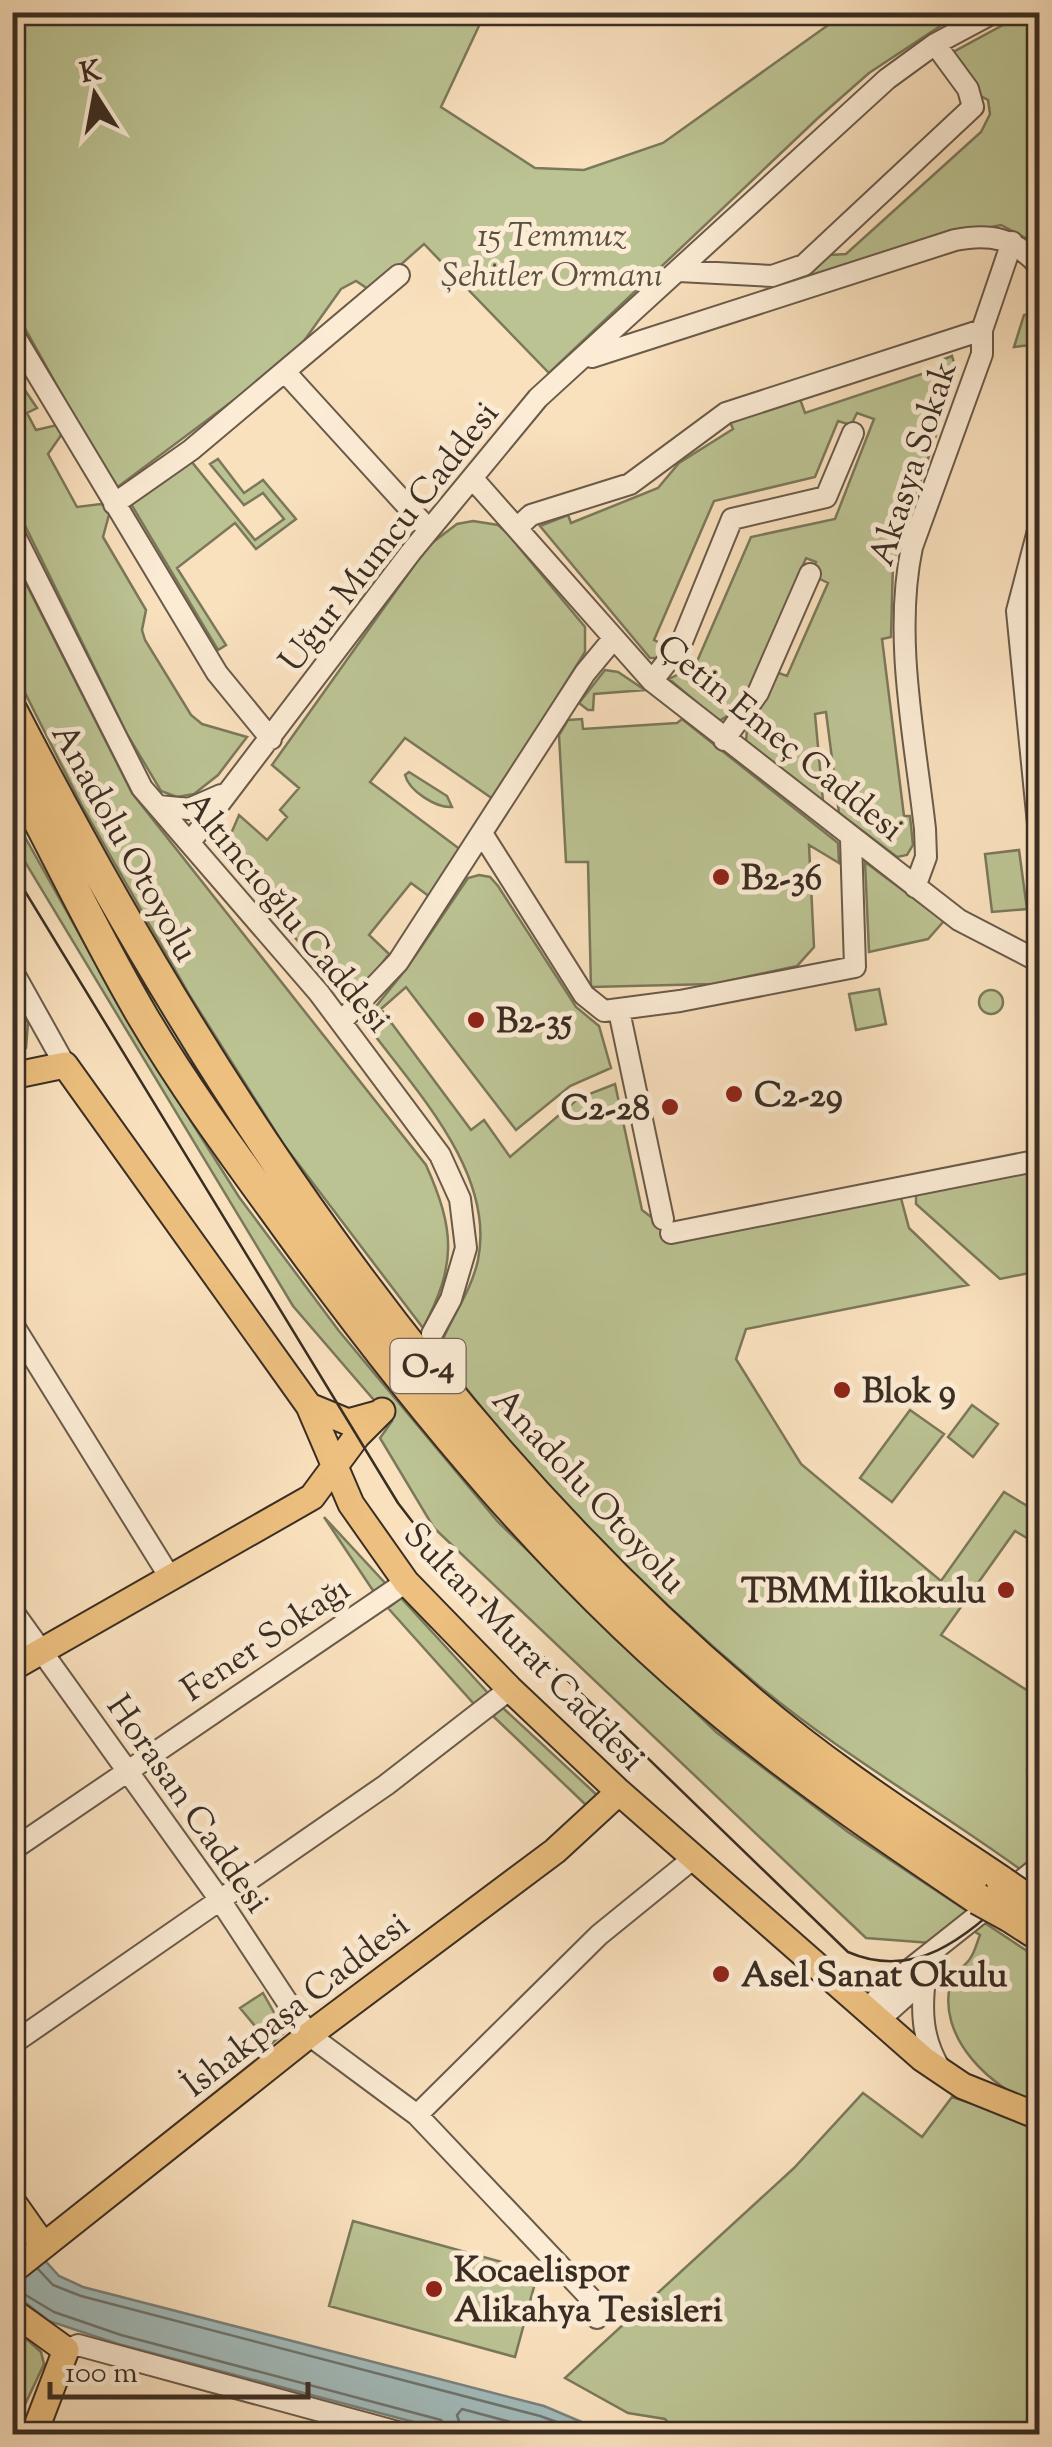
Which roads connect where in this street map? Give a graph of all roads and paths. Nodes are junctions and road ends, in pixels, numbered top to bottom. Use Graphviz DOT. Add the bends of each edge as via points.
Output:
graph roads {
  1 [pos="995,12"];
  2 [pos="935,44"];
  3 [pos="1012,242"];
  4 [pos="1040,267"];
  5 [pos="679,270"];
  6 [pos="399,276"];
  7 [pos="634,312"];
  8 [pos="982,330"];
  9 [pos="12,332"];
  10 [pos="659,334"];
  11 [pos="582,360"];
  12 [pos="286,374"];
  13 [pos="854,432"];
  14 [pos="473,478"];
  15 [pos="114,504"];
  16 [pos="1040,524"];
  17 [pos="519,526"];
  18 [pos="12,530"];
  19 [pos="429,530"];
  20 [pos="810,574"];
  21 [pos="614,638"];
  22 [pos="652,681"];
  23 [pos="12,712"];
  24 [pos="271,740"];
  25 [pos="724,740"];
  26 [pos="12,770"];
  27 [pos="223,794"];
  28 [pos="159,806"];
  29 [pos="483,835"];
  30 [pos="851,839"];
  31 [pos="1040,844"];
  32 [pos="196,847"];
  33 [pos="915,887"];
  34 [pos="1037,956"];
  35 [pos="12,970"];
  36 [pos="619,1011"];
  37 [pos="341,1022"];
  38 [pos="65,1065"];
  39 [pos="12,1076"];
  40 [pos="1040,1160"];
  41 [pos="12,1323"];
  42 [pos="432,1334"];
  43 [pos="309,1406"];
  44 [pos="382,1411"];
  45 [pos="334,1468"];
  46 [pos="351,1504"];
  47 [pos="171,1578"];
  48 [pos="406,1582"];
  49 [pos="12,1610"];
  50 [pos="42,1652"];
  51 [pos="12,1668"];
  52 [pos="510,1690"];
  53 [pos="128,1770"];
  54 [pos="619,1792"];
  55 [pos="12,1850"];
  56 [pos="695,1857"];
  57 [pos="1040,1866"];
  58 [pos="990,1891"];
  59 [pos="220,1900"];
  60 [pos="1029,1901"];
  61 [pos="1040,1936"];
  62 [pos="924,1978"];
  63 [pos="895,1982"];
  64 [pos="847,1990"];
  65 [pos="874,2014"];
  66 [pos="309,2036"];
  67 [pos="12,2044"];
  68 [pos="941,2071"];
  69 [pos="417,2115"];
  70 [pos="1040,2117"];
  71 [pos="12,2201"];
  72 [pos="40,2249"];
  73 [pos="12,2271"];
  74 [pos="12,2311"];
  75 [pos="596,2318"];
  76 [pos="66,2350"];
  77 [pos="332,2425"];
  78 [pos="34,2434"];
  79 [pos="405,2434"];
  1 -- 2 [label="street"];
  2 -- 5 [label="street, Uğur Mumcu Caddesi" via="886,78"];
  2 -- 5 [label="street" via="968,89 973,107 804,265 772,276"];
  3 -- 4 [label="street"];
  3 -- 8 [label="street, Akasya Sokak"];
  3 -- 10 [label="street" via="984,234 955,240"];
  5 -- 7 [label="street, Uğur Mumcu Caddesi"];
  6 -- 12 [label="street"];
  7 -- 10 [label="street" via="642,331"];
  7 -- 11 [label="street, Uğur Mumcu Caddesi"];
  8 -- 17 [label="street" via="726,413 643,477 531,515"];
  8 -- 33 [label="street, Akasya Sokak" via="982,354 906,576 926,829 926,857"];
  9 -- 15 [label="street"];
  10 -- 11 [label="street"];
  11 -- 14 [label="street, Uğur Mumcu Caddesi" via="538,398"];
  12 -- 15 [label="street"];
  12 -- 19 [label="street"];
  13 -- 22 [label="street" via="826,498 732,519 681,644"];
  14 -- 17 [label="street, Çetin Emeç Caddesi"];
  14 -- 19 [label="street, Uğur Mumcu Caddesi"];
  15 -- 24 [label="street" via="216,673"];
  16 -- 31 [label="street" via="1016,610"];
  17 -- 21 [label="street, Çetin Emeç Caddesi"];
  18 -- 28 [label="street, Altıncıoğlu Caddesi" via="114,736"];
  19 -- 24 [label="street, Uğur Mumcu Caddesi"];
  20 -- 25 [label="street" via="758,693"];
  21 -- 22 [label="street, Çetin Emeç Caddesi"];
  21 -- 29 [label="street"];
  22 -- 25 [label="street, Çetin Emeç Caddesi"];
  23 -- 58 [label="highway, Anadolu Otoyolu / O-4" via="114,906 266,1152 437,1378 536,1494 674,1634"];
  24 -- 27 [label="street"];
  24 -- 32 [label="street" via="264,759"];
  25 -- 30 [label="street, Çetin Emeç Caddesi"];
  26 -- 58 [label="highway, Anadolu Otoyolu / O-4" via="144,1019 231,1150 327,1283 490,1485 614,1614 727,1717 855,1816"];
  27 -- 28 [label="street" via="189,809"];
  27 -- 32 [label="street"];
  28 -- 32 [label="street, Altıncıoğlu Caddesi"];
  29 -- 36 [label="street" via="584,994 604,1011"];
  29 -- 37 [label="street" via="382,982"];
  30 -- 33 [label="street, Çetin Emeç Caddesi"];
  30 -- 36 [label="street" via="855,967"];
  32 -- 37 [label="street, Altıncıoğlu Caddesi"];
  33 -- 34 [label="street, Çetin Emeç Caddesi" via="959,920"];
  35 -- 38 [label="street"];
  36 -- 40 [label="street" via="667,1226"];
  37 -- 42 [label="street, Altıncıoğlu Caddesi" via="440,1155 460,1199 466,1248"];
  38 -- 39 [label="main road"];
  38 -- 43 [label="main road, Sultan Murat Caddesi"];
  41 -- 47 [label="street"];
  43 -- 44 [label="main road" via="348,1422"];
  43 -- 45 [label="main road, Sultan Murat Caddesi"];
  44 -- 45 [label="main road"];
  44 -- 46 [label="main road" via="358,1456"];
  45 -- 46 [label="main road, Sultan Murat Caddesi"];
  45 -- 47 [label="main road" via="312,1498"];
  46 -- 48 [label="main road, Sultan Murat Caddesi"];
  47 -- 50 [label="main road"];
  48 -- 52 [label="main road, Sultan Murat Caddesi"];
  48 -- 53 [label="street, Fener Sokağı"];
  49 -- 50 [label="street, Horasan Caddesi"];
  50 -- 51 [label="main road"];
  50 -- 53 [label="street, Horasan Caddesi"];
  52 -- 54 [label="main road, Sultan Murat Caddesi"];
  52 -- 59 [label="street" via="386,1786"];
  53 -- 55 [label="street, Fener Sokağı"];
  53 -- 59 [label="street, Horasan Caddesi"];
  54 -- 56 [label="main road, Sultan Murat Caddesi"];
  54 -- 66 [label="main road, İshakpaşa Caddesi" via="555,1851"];
  56 -- 64 [label="main road, Sultan Murat Caddesi"];
  56 -- 69 [label="street" via="599,1935"];
  57 -- 63 [label="street"];
  58 -- 60 [label="highway, Anadolu Otoyolu / O-4, bridge"];
  59 -- 66 [label="street, Horasan Caddesi"];
  59 -- 67 [label="street"];
  60 -- 61 [label="highway, Anadolu Otoyolu / O-4"];
  60 -- 62 [label="street"];
  62 -- 65 [label="street"];
  62 -- 68 [label="street" via="923,2025"];
  63 -- 64 [label="street"];
  63 -- 65 [label="street"];
  64 -- 65 [label="main road, Sultan Murat Caddesi"];
  65 -- 68 [label="main road, Sultan Murat Caddesi"];
  66 -- 69 [label="street"];
  66 -- 72 [label="main road, İshakpaşa Caddesi"];
  68 -- 70 [label="main road, Sultan Murat Caddesi"];
  69 -- 75 [label="street" via="597,2305"];
  71 -- 72 [label="main road"];
  72 -- 73 [label="main road, İshakpaşa Caddesi"];
  74 -- 76 [label="main road"];
  76 -- 77 [label="street" via="78,2345"];
  76 -- 78 [label="main road"];
  77 -- 79 [label="street"];
}
